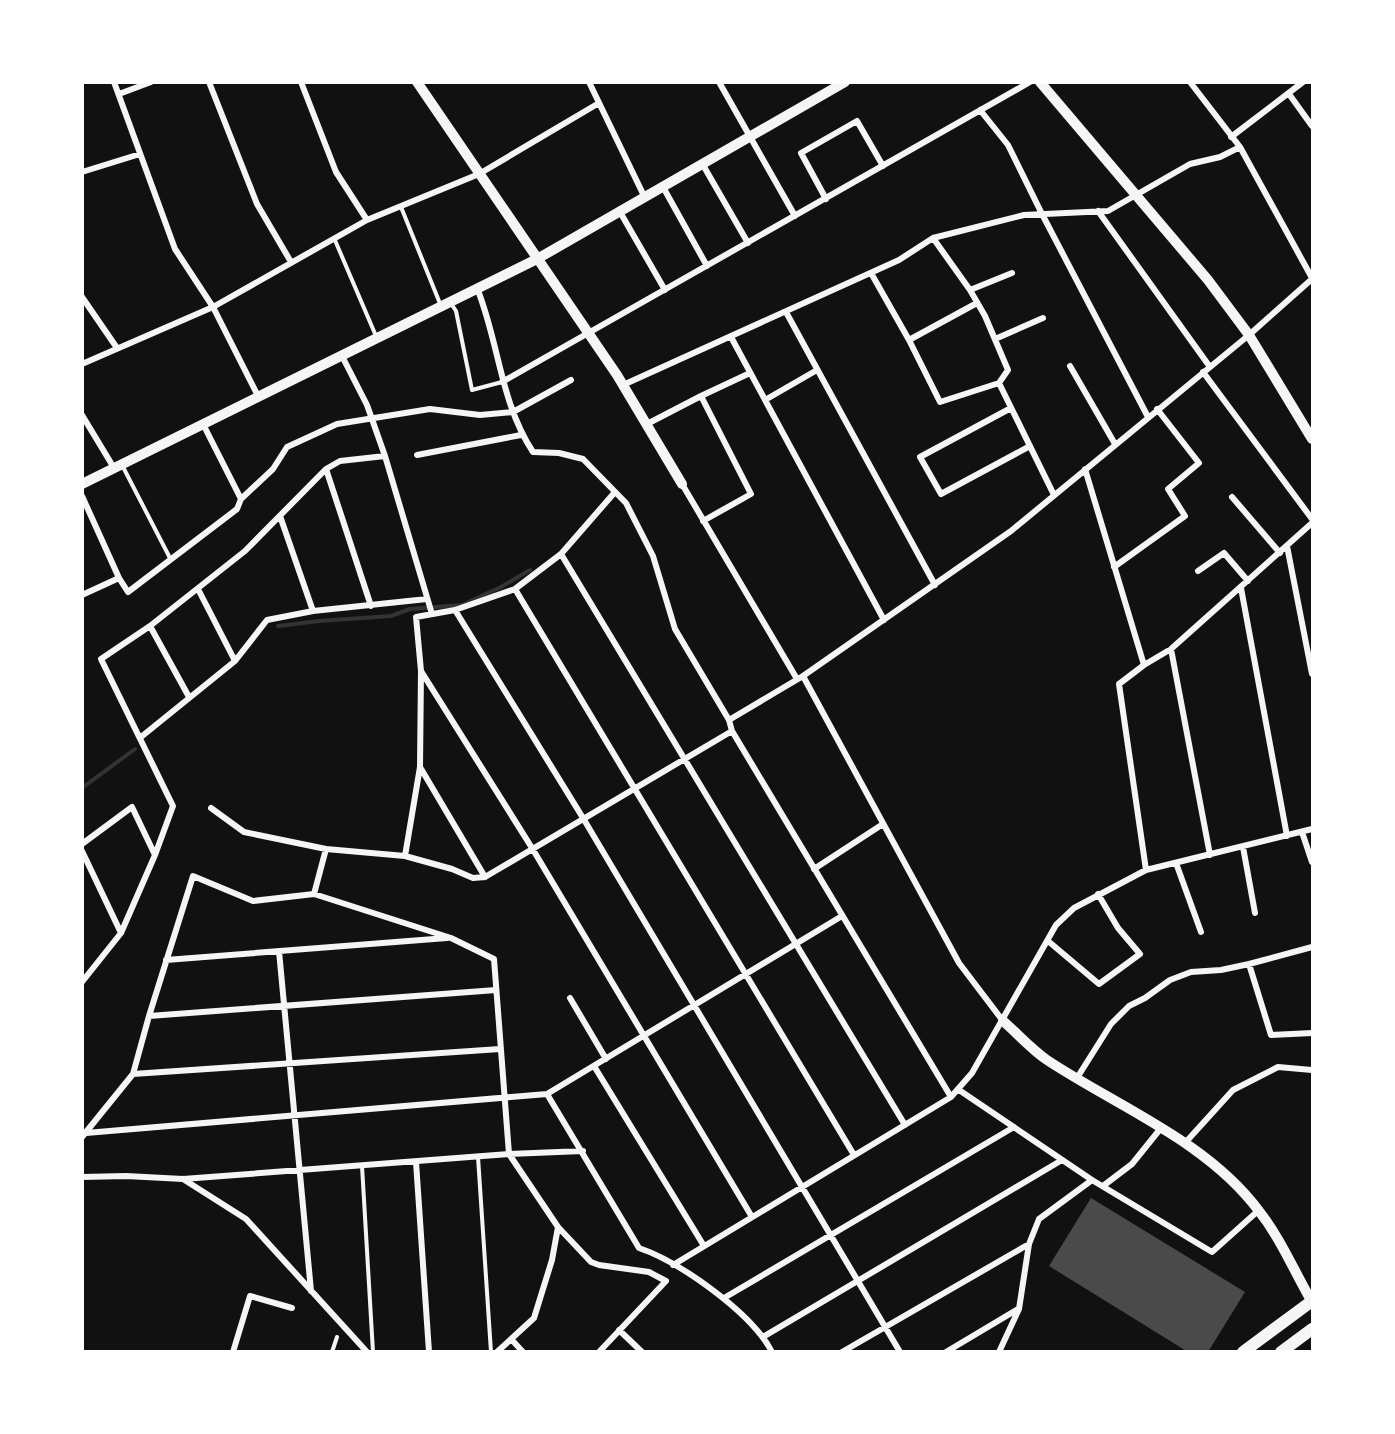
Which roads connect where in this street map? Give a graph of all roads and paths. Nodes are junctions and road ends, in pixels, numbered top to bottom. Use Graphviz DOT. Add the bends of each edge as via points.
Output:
graph roads {
  1 [pos="114,82"];
  2 [pos="151,82"];
  3 [pos="209,82"];
  4 [pos="301,82"];
  5 [pos="417,82"];
  6 [pos="589,82"];
  7 [pos="719,82"];
  8 [pos="844,82"];
  9 [pos="1030,82"];
  10 [pos="1040,82"];
  11 [pos="1201,82"];
  12 [pos="1304,82"];
  13 [pos="1192,85"];
  14 [pos="119,94"];
  15 [pos="1289,94"];
  16 [pos="599,103"];
  17 [pos="980,110"];
  18 [pos="1312,126"];
  19 [pos="1231,137"];
  20 [pos="750,138"];
  21 [pos="1240,147"];
  22 [pos="140,154"];
  23 [pos="703,165"];
  24 [pos="883,166"];
  25 [pos="82,172"];
  26 [pos="479,174"];
  27 [pos="663,187"];
  28 [pos="1136,195"];
  29 [pos="645,198"];
  30 [pos="826,199"];
  31 [pos="401,207"];
  32 [pos="1098,211"];
  33 [pos="620,212"];
  34 [pos="1042,214"];
  35 [pos="795,216"];
  36 [pos="367,220"];
  37 [pos="334,237"];
  38 [pos="933,238"];
  39 [pos="748,243"];
  40 [pos="537,259"];
  41 [pos="291,262"];
  42 [pos="707,266"];
  43 [pos="871,273"];
  44 [pos="1012,273"];
  45 [pos="1312,278"];
  46 [pos="477,288"];
  47 [pos="665,290"];
  48 [pos="970,290"];
  49 [pos="82,297"];
  50 [pos="977,303"];
  51 [pos="446,304"];
  52 [pos="213,307"];
  53 [pos="786,312"];
  54 [pos="1043,318"];
  55 [pos="588,333"];
  56 [pos="1249,335"];
  57 [pos="731,337"];
  58 [pos="377,338"];
  59 [pos="995,339"];
  60 [pos="909,340"];
  61 [pos="117,348"];
  62 [pos="342,356"];
  63 [pos="82,364"];
  64 [pos="1070,366"];
  65 [pos="1210,367"];
  66 [pos="817,370"];
  67 [pos="1203,372"];
  68 [pos="750,373"];
  69 [pos="571,380"];
  70 [pos="502,382"];
  71 [pos="999,383"];
  72 [pos="623,385"];
  73 [pos="258,396"];
  74 [pos="700,396"];
  75 [pos="765,400"];
  76 [pos="1011,408"];
  77 [pos="1157,409"];
  78 [pos="513,412"];
  79 [pos="82,415"];
  80 [pos="371,417"];
  81 [pos="1148,417"];
  82 [pos="203,424"];
  83 [pos="646,424"];
  84 [pos="521,435"];
  85 [pos="1312,439"];
  86 [pos="1115,444"];
  87 [pos="1030,446"];
  88 [pos="417,455"];
  89 [pos="385,456"];
  90 [pos="118,466"];
  91 [pos="1085,469"];
  92 [pos="326,470"];
  93 [pos="82,484"];
  94 [pos="682,484"];
  95 [pos="615,492"];
  96 [pos="1054,495"];
  97 [pos="82,496"];
  98 [pos="1232,496"];
  99 [pos="241,499"];
  100 [pos="280,516"];
  101 [pos="704,521"];
  102 [pos="1312,521"];
  103 [pos="1287,546"];
  104 [pos="1280,553"];
  105 [pos="561,554"];
  106 [pos="171,560"];
  107 [pos="1114,567"];
  108 [pos="1198,571"];
  109 [pos="119,578"];
  110 [pos="1248,581"];
  111 [pos="935,585"];
  112 [pos="1241,588"];
  113 [pos="198,589"];
  114 [pos="515,589"];
  115 [pos="82,595"];
  116 [pos="427,599"];
  117 [pos="371,606"];
  118 [pos="455,610"];
  119 [pos="313,612"];
  120 [pos="432,614"];
  121 [pos="884,620"];
  122 [pos="150,626"];
  123 [pos="1171,649"];
  124 [pos="235,662"];
  125 [pos="1144,666"];
  126 [pos="421,671"];
  127 [pos="1312,674"];
  128 [pos="800,677"];
  129 [pos="189,698"];
  130 [pos="729,720"];
  131 [pos="732,731"];
  132 [pos="141,737"];
  133 [pos="684,759"];
  134 [pos="420,767"];
  135 [pos="634,788"];
  136 [pos="211,808"];
  137 [pos="582,818"];
  138 [pos="883,824"];
  139 [pos="1312,829"];
  140 [pos="1302,832"];
  141 [pos="1287,836"];
  142 [pos="82,844"];
  143 [pos="1243,847"];
  144 [pos="532,848"];
  145 [pos="326,849"];
  146 [pos="82,851"];
  147 [pos="155,855"];
  148 [pos="1210,855"];
  149 [pos="405,856"];
  150 [pos="1312,862"];
  151 [pos="1176,863"];
  152 [pos="814,869"];
  153 [pos="1146,870"];
  154 [pos="485,877"];
  155 [pos="314,894"];
  156 [pos="1098,894"];
  157 [pos="1256,913"];
  158 [pos="842,916"];
  159 [pos="1201,932"];
  160 [pos="121,933"];
  161 [pos="451,938"];
  162 [pos="1048,941"];
  163 [pos="796,944"];
  164 [pos="1312,947"];
  165 [pos="279,951"];
  166 [pos="166,960"];
  167 [pos="1250,964"];
  168 [pos="746,974"];
  169 [pos="82,982"];
  170 [pos="495,990"];
  171 [pos="570,998"];
  172 [pos="694,1005"];
  173 [pos="284,1006"];
  174 [pos="149,1016"];
  175 [pos="1003,1020"];
  176 [pos="1312,1033"];
  177 [pos="644,1036"];
  178 [pos="500,1049"];
  179 [pos="606,1059"];
  180 [pos="290,1064"];
  181 [pos="594,1066"];
  182 [pos="1312,1070"];
  183 [pos="133,1074"];
  184 [pos="1077,1078"];
  185 [pos="959,1090"];
  186 [pos="547,1094"];
  187 [pos="951,1097"];
  188 [pos="504,1098"];
  189 [pos="295,1116"];
  190 [pos="905,1125"];
  191 [pos="1014,1127"];
  192 [pos="1161,1128"];
  193 [pos="84,1135"];
  194 [pos="1185,1143"];
  195 [pos="583,1151"];
  196 [pos="509,1154"];
  197 [pos="854,1155"];
  198 [pos="478,1157"];
  199 [pos="1062,1160"];
  200 [pos="416,1162"];
  201 [pos="362,1166"];
  202 [pos="300,1170"];
  203 [pos="82,1177"];
  204 [pos="183,1179"];
  205 [pos="1092,1180"];
  206 [pos="1102,1186"];
  207 [pos="802,1187"];
  208 [pos="1259,1210"];
  209 [pos="752,1217"];
  210 [pos="558,1227"];
  211 [pos="831,1235"];
  212 [pos="1029,1245"];
  213 [pos="704,1246"];
  214 [pos="673,1265"];
  215 [pos="858,1281"];
  216 [pos="311,1291"];
  217 [pos="724,1298"];
  218 [pos="1312,1302"];
  219 [pos="292,1308"];
  220 [pos="1019,1309"];
  221 [pos="885,1326"];
  222 [pos="1312,1329"];
  223 [pos="619,1330"];
  224 [pos="337,1337"];
  225 [pos="763,1337"];
  226 [pos="510,1339"];
  227 [pos="768,1350"];
  228 [pos="233,1352"];
  229 [pos="332,1352"];
  230 [pos="368,1352"];
  231 [pos="373,1352"];
  232 [pos="429,1352"];
  233 [pos="491,1352"];
  234 [pos="497,1352"];
  235 [pos="523,1352"];
  236 [pos="599,1352"];
  237 [pos="642,1352"];
  238 [pos="842,1352"];
  239 [pos="900,1352"];
  240 [pos="946,1352"];
  241 [pos="999,1352"];
  242 [pos="1243,1352"];
  243 [pos="1281,1352"];
  1 -- 14 [label="street"];
  2 -- 14 [label="street"];
  3 -- 41 [label="street" via="257,204"];
  4 -- 36 [label="street" via="336,172"];
  5 -- 26 [label="street"];
  6 -- 16 [label="street"];
  7 -- 20 [label="street"];
  8 -- 20 [label="street"];
  9 -- 17 [label="street"];
  10 -- 28 [label="street"];
  11 -- 13 [label="street"];
  12 -- 15 [label="street"];
  13 -- 19 [label="street"];
  14 -- 22 [label="street"];
  15 -- 18 [label="street"];
  15 -- 19 [label="street"];
  16 -- 26 [label="street"];
  16 -- 29 [label="street"];
  17 -- 24 [label="street"];
  17 -- 34 [label="street" via="1008,145"];
  19 -- 21 [label="street"];
  20 -- 23 [label="street"];
  20 -- 35 [label="street"];
  21 -- 28 [label="street" via="1220,158 1190,164"];
  21 -- 45 [label="street"];
  22 -- 25 [label="street"];
  22 -- 52 [label="street" via="175,249"];
  23 -- 27 [label="street"];
  23 -- 39 [label="street"];
  24 -- 30 [label="street"];
  24 -- 30 [label="street" via="857,121 801,153"];
  26 -- 31 [label="street"];
  26 -- 40 [label="street"];
  27 -- 29 [label="street"];
  27 -- 42 [label="street"];
  28 -- 32 [label="street" via="1108,211"];
  28 -- 56 [label="street"];
  29 -- 33 [label="street"];
  30 -- 35 [label="street"];
  31 -- 36 [label="street"];
  31 -- 51 [label="lane"];
  32 -- 34 [label="street"];
  32 -- 65 [label="street"];
  33 -- 40 [label="street"];
  33 -- 47 [label="street"];
  34 -- 38 [label="street" via="1024,214"];
  34 -- 81 [label="street"];
  35 -- 39 [label="street"];
  36 -- 37 [label="street"];
  37 -- 41 [label="street"];
  37 -- 58 [label="lane"];
  38 -- 43 [label="street"];
  38 -- 48 [label="street"];
  39 -- 42 [label="street"];
  40 -- 46 [label="street"];
  40 -- 55 [label="street"];
  41 -- 52 [label="street"];
  42 -- 47 [label="street"];
  43 -- 53 [label="street"];
  43 -- 60 [label="street"];
  44 -- 48 [label="street"];
  45 -- 56 [label="street"];
  46 -- 51 [label="street"];
  46 -- 70 [label="street" via="487,312"];
  47 -- 55 [label="street"];
  48 -- 50 [label="street"];
  49 -- 61 [label="street"];
  50 -- 59 [label="street"];
  50 -- 60 [label="street"];
  51 -- 58 [label="street"];
  51 -- 70 [label="lane" via="456,310 472,390"];
  52 -- 61 [label="street"];
  52 -- 73 [label="street"];
  53 -- 57 [label="street"];
  53 -- 66 [label="street"];
  54 -- 59 [label="street"];
  55 -- 70 [label="street"];
  55 -- 72 [label="street"];
  56 -- 65 [label="street"];
  56 -- 85 [label="street"];
  57 -- 68 [label="street"];
  57 -- 72 [label="street"];
  58 -- 62 [label="street"];
  59 -- 71 [label="street" via="1008,370"];
  60 -- 71 [label="street" via="940,402"];
  61 -- 63 [label="street"];
  62 -- 73 [label="street"];
  62 -- 80 [label="street"];
  64 -- 86 [label="street"];
  65 -- 67 [label="street"];
  66 -- 75 [label="street"];
  66 -- 111 [label="street"];
  67 -- 77 [label="street"];
  67 -- 102 [label="street"];
  68 -- 74 [label="street"];
  68 -- 75 [label="street"];
  69 -- 78 [label="street"];
  70 -- 78 [label="street"];
  71 -- 76 [label="street"];
  72 -- 83 [label="street"];
  73 -- 82 [label="street"];
  74 -- 83 [label="street"];
  74 -- 101 [label="street" via="751,494"];
  75 -- 121 [label="street"];
  76 -- 87 [label="street"];
  76 -- 87 [label="street" via="920,457 940,494"];
  77 -- 81 [label="street"];
  77 -- 107 [label="street" via="1199,463 1168,489 1185,516"];
  78 -- 80 [label="street" via="480,415 430,409"];
  78 -- 84 [label="street"];
  79 -- 90 [label="street"];
  80 -- 89 [label="street"];
  80 -- 99 [label="street" via="337,424 287,447 273,470"];
  81 -- 86 [label="street"];
  82 -- 90 [label="street"];
  82 -- 99 [label="street"];
  83 -- 94 [label="street"];
  84 -- 88 [label="street"];
  84 -- 95 [label="street" via="532,452 583,459"];
  86 -- 91 [label="street"];
  87 -- 96 [label="street"];
  89 -- 92 [label="street" via="340,461"];
  89 -- 116 [label="street"];
  90 -- 93 [label="street"];
  90 -- 106 [label="lane"];
  91 -- 96 [label="street"];
  91 -- 107 [label="street"];
  92 -- 100 [label="street"];
  92 -- 117 [label="street"];
  94 -- 101 [label="street"];
  95 -- 105 [label="street"];
  95 -- 130 [label="street" via="626,503 653,556 675,629"];
  96 -- 111 [label="street"];
  97 -- 109 [label="street"];
  98 -- 104 [label="street"];
  99 -- 106 [label="street" via="237,509"];
  100 -- 113 [label="street"];
  100 -- 119 [label="street"];
  101 -- 128 [label="street"];
  102 -- 103 [label="street"];
  103 -- 104 [label="street"];
  103 -- 127 [label="street"];
  104 -- 110 [label="street"];
  105 -- 114 [label="street"];
  105 -- 133 [label="street"];
  106 -- 109 [label="street" via="128,592"];
  107 -- 125 [label="street"];
  108 -- 110 [label="street" via="1224,553"];
  109 -- 115 [label="street"];
  110 -- 112 [label="street"];
  111 -- 121 [label="street"];
  112 -- 123 [label="street"];
  112 -- 141 [label="street"];
  113 -- 122 [label="street"];
  113 -- 124 [label="street"];
  114 -- 118 [label="street"];
  114 -- 135 [label="street"];
  116 -- 117 [label="street"];
  116 -- 120 [label="street"];
  117 -- 119 [label="street"];
  118 -- 120 [label="street"];
  118 -- 137 [label="street"];
  119 -- 124 [label="street" via="267,620"];
  120 -- 126 [label="street" via="416,617"];
  121 -- 128 [label="street"];
  122 -- 129 [label="street"];
  122 -- 132 [label="street" via="101,659"];
  123 -- 125 [label="street"];
  123 -- 148 [label="street"];
  124 -- 129 [label="street"];
  125 -- 153 [label="street" via="1119,684"];
  126 -- 134 [label="street"];
  126 -- 144 [label="street"];
  128 -- 130 [label="street"];
  128 -- 138 [label="street"];
  129 -- 132 [label="street"];
  130 -- 131 [label="street"];
  131 -- 133 [label="street"];
  131 -- 152 [label="street"];
  132 -- 147 [label="street" via="173,806"];
  133 -- 135 [label="street"];
  133 -- 163 [label="street"];
  134 -- 149 [label="street"];
  134 -- 154 [label="street"];
  135 -- 137 [label="street"];
  135 -- 168 [label="street"];
  136 -- 145 [label="street" via="244,832"];
  137 -- 144 [label="street"];
  137 -- 172 [label="street"];
  138 -- 152 [label="street"];
  138 -- 175 [label="street" via="959,963"];
  139 -- 140 [label="street"];
  140 -- 141 [label="street"];
  140 -- 150 [label="street"];
  141 -- 143 [label="street"];
  142 -- 147 [label="street" via="132,807"];
  143 -- 148 [label="street"];
  143 -- 157 [label="street"];
  144 -- 154 [label="street"];
  144 -- 177 [label="street"];
  145 -- 149 [label="street"];
  145 -- 155 [label="street"];
  146 -- 160 [label="street"];
  147 -- 160 [label="street"];
  148 -- 151 [label="street"];
  149 -- 154 [label="street" via="473,878"];
  151 -- 153 [label="street"];
  151 -- 159 [label="street"];
  152 -- 158 [label="street"];
  153 -- 156 [label="street"];
  155 -- 161 [label="street"];
  155 -- 166 [label="street" via="253,901 193,876"];
  156 -- 162 [label="street" via="1074,908 1056,925"];
  156 -- 162 [label="street" via="1118,928 1140,954 1099,984"];
  158 -- 163 [label="street"];
  158 -- 187 [label="street"];
  160 -- 169 [label="street"];
  161 -- 165 [label="street"];
  161 -- 170 [label="street" via="494,959"];
  162 -- 175 [label="street"];
  163 -- 168 [label="street"];
  163 -- 190 [label="street"];
  164 -- 167 [label="street"];
  165 -- 166 [label="street"];
  165 -- 173 [label="street"];
  166 -- 174 [label="street"];
  167 -- 176 [label="street" via="1271,1035"];
  167 -- 184 [label="street" via="1191,972 1170,980 1129,1006 1111,1024"];
  168 -- 172 [label="street"];
  168 -- 197 [label="street"];
  170 -- 173 [label="street"];
  170 -- 178 [label="street"];
  171 -- 179 [label="street"];
  172 -- 177 [label="street"];
  172 -- 207 [label="street"];
  173 -- 174 [label="street"];
  173 -- 180 [label="street"];
  174 -- 183 [label="street"];
  175 -- 184 [label="street" via="1045,1059"];
  175 -- 185 [label="street"];
  177 -- 179 [label="street"];
  177 -- 209 [label="street"];
  178 -- 180 [label="street"];
  178 -- 188 [label="street"];
  179 -- 181 [label="street"];
  180 -- 183 [label="street"];
  180 -- 189 [label="street"];
  181 -- 186 [label="street"];
  181 -- 213 [label="street"];
  182 -- 194 [label="street" via="1278,1067 1233,1090"];
  183 -- 193 [label="street"];
  184 -- 192 [label="street"];
  185 -- 187 [label="street"];
  185 -- 191 [label="street"];
  186 -- 188 [label="street"];
  186 -- 195 [label="street"];
  187 -- 190 [label="street"];
  188 -- 189 [label="street"];
  188 -- 196 [label="street"];
  189 -- 193 [label="street"];
  189 -- 202 [label="street"];
  190 -- 197 [label="street"];
  191 -- 199 [label="street"];
  191 -- 211 [label="street"];
  192 -- 194 [label="street"];
  192 -- 206 [label="street" via="1132,1164"];
  194 -- 208 [label="street" via="1230,1179"];
  195 -- 196 [label="street"];
  195 -- 214 [label="street" via="639,1248"];
  196 -- 198 [label="street"];
  196 -- 210 [label="street"];
  197 -- 207 [label="street"];
  198 -- 200 [label="street"];
  198 -- 233 [label="lane"];
  199 -- 205 [label="street"];
  199 -- 215 [label="street"];
  200 -- 201 [label="street"];
  200 -- 232 [label="street"];
  201 -- 202 [label="street"];
  201 -- 231 [label="lane"];
  202 -- 204 [label="street"];
  202 -- 216 [label="street"];
  203 -- 204 [label="street"];
  204 -- 216 [label="street" via="246,1219"];
  205 -- 206 [label="street"];
  205 -- 212 [label="street" via="1039,1219"];
  206 -- 208 [label="street" via="1212,1252"];
  207 -- 209 [label="street"];
  207 -- 211 [label="street"];
  208 -- 218 [label="street"];
  209 -- 213 [label="street"];
  210 -- 223 [label="street" via="591,1262 649,1272 666,1281"];
  210 -- 226 [label="street" via="534,1318"];
  211 -- 215 [label="street"];
  211 -- 217 [label="street"];
  212 -- 220 [label="street"];
  212 -- 221 [label="street"];
  213 -- 214 [label="street"];
  214 -- 217 [label="street"];
  215 -- 221 [label="street"];
  215 -- 225 [label="street"];
  216 -- 230 [label="street"];
  217 -- 225 [label="street"];
  218 -- 242 [label="main road"];
  219 -- 228 [label="street" via="250,1296"];
  220 -- 240 [label="street"];
  220 -- 241 [label="street"];
  221 -- 238 [label="street"];
  221 -- 239 [label="street"];
  222 -- 243 [label="main road"];
  223 -- 236 [label="street"];
  223 -- 237 [label="street"];
  224 -- 229 [label="lane"];
  225 -- 227 [label="street"];
  226 -- 234 [label="street"];
  226 -- 235 [label="street"];
}
